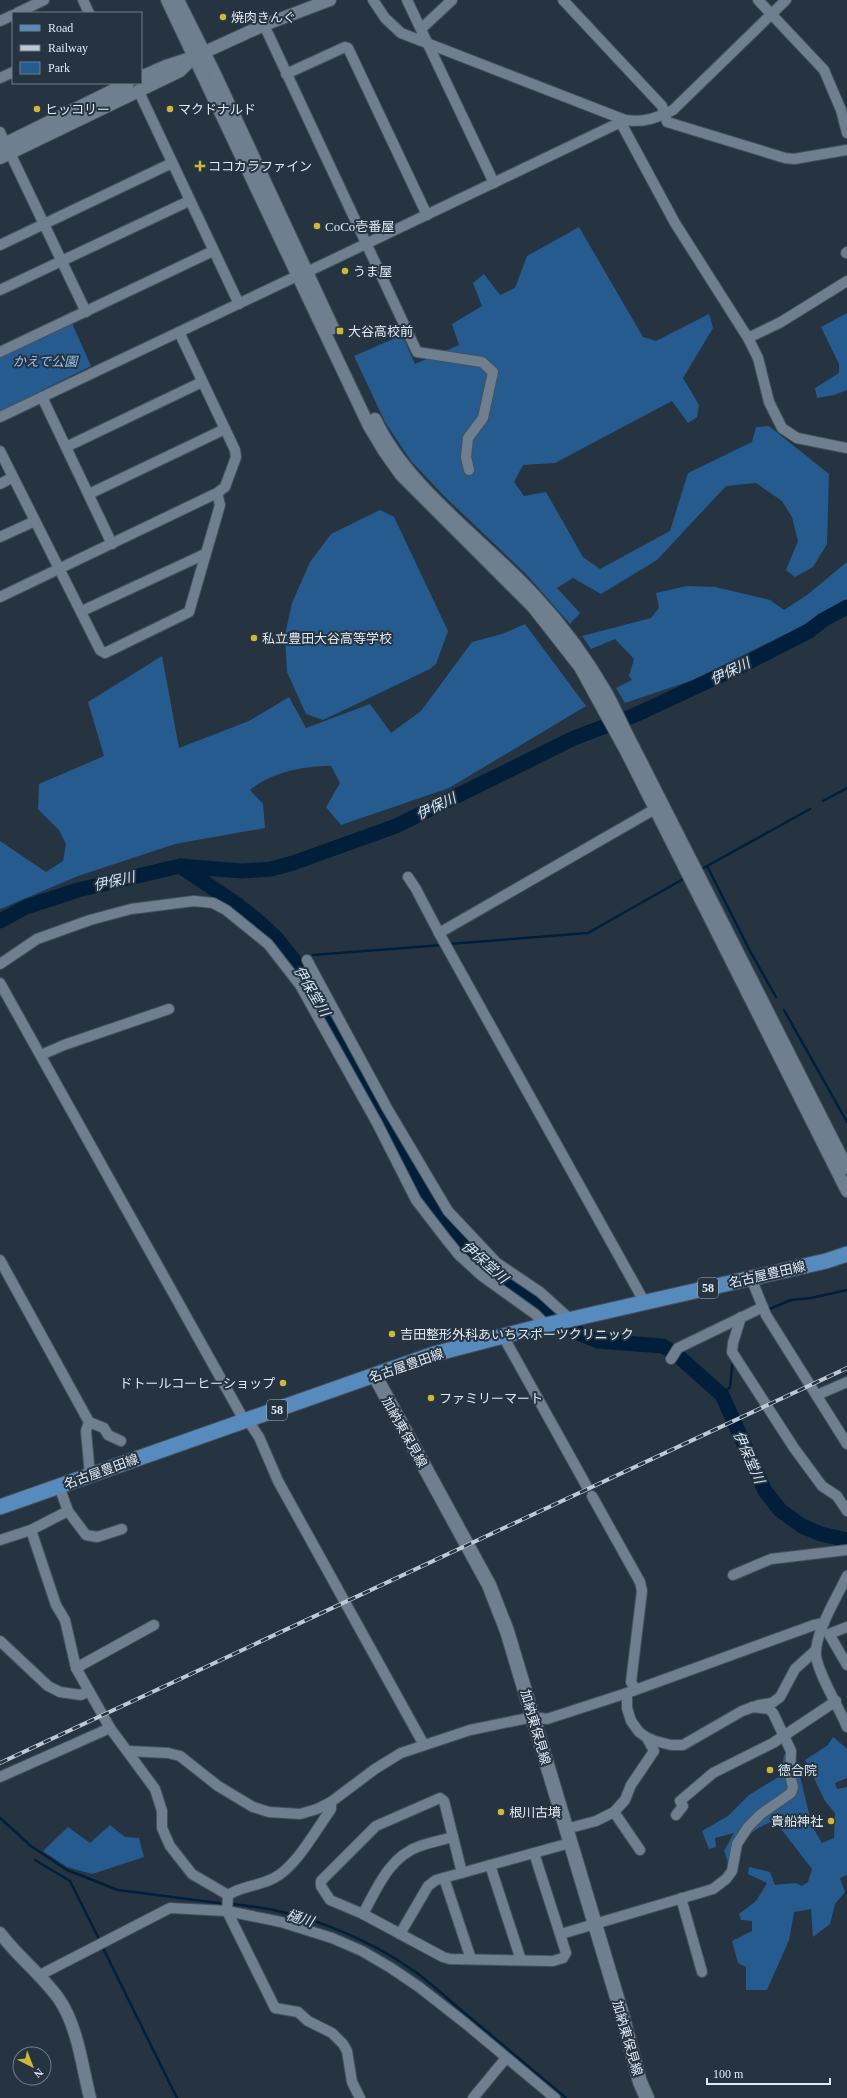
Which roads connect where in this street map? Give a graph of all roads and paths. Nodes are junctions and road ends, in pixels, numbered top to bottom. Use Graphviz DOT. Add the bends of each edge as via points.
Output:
graph roads {
  1 [pos="44,0"];
  2 [pos="83,0"];
  3 [pos="167,0"];
  4 [pos="178,0"];
  5 [pos="330,0"];
  6 [pos="373,0"];
  7 [pos="407,0"];
  8 [pos="452,0"];
  9 [pos="563,0"];
  10 [pos="758,0"];
  11 [pos="786,0"];
  12 [pos="19,12"];
  13 [pos="89,12"];
  14 [pos="772,14"];
  15 [pos="12,15"];
  16 [pos="0,21"];
  17 [pos="264,24"];
  18 [pos="422,28"];
  19 [pos="429,44"];
  20 [pos="199,54"];
  21 [pos="12,72"];
  22 [pos="286,74"];
  23 [pos="142,77"];
  24 [pos="0,78"];
  25 [pos="126,84"];
  26 [pos="139,92"];
  27 [pos="664,115"];
  28 [pos="623,121"];
  29 [pos="0,132"];
  30 [pos="847,133"];
  31 [pos="4,150"];
  32 [pos="847,150"];
  33 [pos="172,164"];
  34 [pos="494,183"];
  35 [pos="189,201"];
  36 [pos="428,215"];
  37 [pos="43,224"];
  38 [pos="0,244"];
  39 [pos="366,244"];
  40 [pos="214,251"];
  41 [pos="60,262"];
  42 [pos="303,273"];
  43 [pos="847,281"];
  44 [pos="0,290"];
  45 [pos="239,304"];
  46 [pos="86,312"];
  47 [pos="179,332"];
  48 [pos="748,338"];
  49 [pos="0,352"];
  50 [pos="202,382"];
  51 [pos="42,397"];
  52 [pos="0,417"];
  53 [pos="225,429"];
  54 [pos="66,447"];
  55 [pos="847,448"];
  56 [pos="0,451"];
  57 [pos="469,470"];
  58 [pos="13,477"];
  59 [pos="0,484"];
  60 [pos="217,493"];
  61 [pos="88,494"];
  62 [pos="35,520"];
  63 [pos="0,537"];
  64 [pos="112,544"];
  65 [pos="205,554"];
  66 [pos="60,568"];
  67 [pos="0,597"];
  68 [pos="82,611"];
  69 [pos="627,744"];
  70 [pos="655,809"];
  71 [pos="408,877"];
  72 [pos="439,933"];
  73 [pos="307,960"];
  74 [pos="0,964"];
  75 [pos="0,984"];
  76 [pos="169,1009"];
  77 [pos="41,1055"];
  78 [pos="847,1168"];
  79 [pos="847,1191"];
  80 [pos="847,1254"];
  81 [pos="0,1260"];
  82 [pos="751,1278"];
  83 [pos="645,1303"];
  84 [pos="764,1310"];
  85 [pos="741,1317"];
  86 [pos="561,1322"];
  87 [pos="503,1336"];
  88 [pos="671,1359"];
  89 [pos="375,1376"];
  90 [pos="847,1382"];
  91 [pos="817,1395"];
  92 [pos="246,1420"];
  93 [pos="89,1422"];
  94 [pos="121,1441"];
  95 [pos="847,1444"];
  96 [pos="90,1475"];
  97 [pos="586,1485"];
  98 [pos="59,1486"];
  99 [pos="592,1496"];
  100 [pos="0,1507"];
  101 [pos="68,1511"];
  102 [pos="847,1511"];
  103 [pos="122,1529"];
  104 [pos="31,1530"];
  105 [pos="0,1540"];
  106 [pos="847,1550"];
  107 [pos="733,1575"];
  108 [pos="847,1576"];
  109 [pos="824,1623"];
  110 [pos="154,1625"];
  111 [pos="847,1626"];
  112 [pos="0,1641"];
  113 [pos="816,1650"];
  114 [pos="847,1665"];
  115 [pos="76,1668"];
  116 [pos="89,1691"];
  117 [pos="631,1691"];
  118 [pos="836,1701"];
  119 [pos="752,1707"];
  120 [pos="844,1712"];
  121 [pos="533,1717"];
  122 [pos="847,1727"];
  123 [pos="110,1728"];
  124 [pos="784,1735"];
  125 [pos="647,1738"];
  126 [pos="424,1745"];
  127 [pos="128,1751"];
  128 [pos="0,1777"];
  129 [pos="331,1802"];
  130 [pos="614,1812"];
  131 [pos="676,1815"];
  132 [pos="566,1828"];
  133 [pos="453,1837"];
  134 [pos="570,1843"];
  135 [pos="640,1850"];
  136 [pos="534,1853"];
  137 [pos="490,1865"];
  138 [pos="462,1873"];
  139 [pos="444,1878"];
  140 [pos="228,1897"];
  141 [pos="681,1898"];
  142 [pos="227,1910"];
  143 [pos="363,1914"];
  144 [pos="595,1923"];
  145 [pos="0,1933"];
  146 [pos="400,1934"];
  147 [pos="561,1934"];
  148 [pos="471,1959"];
  149 [pos="521,1960"];
  150 [pos="702,1972"];
  151 [pos="38,1976"];
  152 [pos="506,2058"];
  153 [pos="90,2098"];
  154 [pos="360,2098"];
  155 [pos="473,2098"];
  156 [pos="554,2098"];
  157 [pos="647,2098"];
  1 -- 12 [label="street"];
  2 -- 13 [label="street"];
  3 -- 20 [label="street"];
  4 -- 20 [label="street"];
  5 -- 17 [label="street"];
  6 -- 19 [label="street" via="398,31"];
  7 -- 18 [label="street"];
  8 -- 18 [label="street"];
  9 -- 27 [label="street" via="662,106"];
  10 -- 14 [label="street"];
  11 -- 14 [label="street"];
  14 -- 27 [label="street" via="673,110"];
  14 -- 30 [label="street" via="824,70 842,110"];
  15 -- 16 [label="street"];
  17 -- 20 [label="street"];
  17 -- 22 [label="street"];
  18 -- 19 [label="street"];
  19 -- 28 [label="street"];
  19 -- 34 [label="street"];
  20 -- 23 [label="street"];
  20 -- 26 [label="street" via="180,71"];
  20 -- 42 [label="street"];
  21 -- 24 [label="street"];
  22 -- 36 [label="street" via="345,47 348,48"];
  22 -- 39 [label="street"];
  25 -- 31 [label="street"];
  26 -- 31 [label="street"];
  26 -- 33 [label="street"];
  27 -- 28 [label="street" via="642,121"];
  27 -- 32 [label="street" via="667,122 785,158 794,159"];
  28 -- 34 [label="street"];
  28 -- 48 [label="street" via="675,223"];
  29 -- 31 [label="street"];
  31 -- 37 [label="street"];
  33 -- 35 [label="street"];
  33 -- 37 [label="street"];
  34 -- 36 [label="street"];
  35 -- 40 [label="street"];
  35 -- 41 [label="street"];
  36 -- 39 [label="street"];
  37 -- 38 [label="street"];
  37 -- 41 [label="street"];
  39 -- 42 [label="street"];
  39 -- 57 [label="street" via="417,352 482,362 493,372 483,418 468,438 466,457"];
  40 -- 45 [label="street"];
  40 -- 46 [label="street"];
  41 -- 44 [label="street"];
  41 -- 46 [label="street"];
  42 -- 45 [label="street"];
  42 -- 69 [label="street" via="376,422 392,448 433,496 536,597 584,657"];
  43 -- 48 [label="street" via="781,322"];
  45 -- 47 [label="street"];
  46 -- 49 [label="street"];
  47 -- 50 [label="street"];
  47 -- 51 [label="street"];
  48 -- 55 [label="street" via="762,368 769,402 782,428 797,438"];
  50 -- 53 [label="street"];
  50 -- 54 [label="street"];
  51 -- 52 [label="street"];
  51 -- 54 [label="street"];
  53 -- 60 [label="street" via="236,457 226,487"];
  53 -- 61 [label="street"];
  54 -- 61 [label="street"];
  56 -- 58 [label="street"];
  58 -- 59 [label="street"];
  58 -- 62 [label="street"];
  60 -- 64 [label="street"];
  60 -- 65 [label="street" via="220,505"];
  61 -- 64 [label="street"];
  62 -- 63 [label="street"];
  62 -- 66 [label="street"];
  64 -- 66 [label="street"];
  65 -- 68 [label="street"];
  65 -- 68 [label="street" via="189,612 107,652 100,650"];
  66 -- 67 [label="street"];
  66 -- 68 [label="street"];
  69 -- 70 [label="street"];
  69 -- 78 [label="street"];
  70 -- 72 [label="street"];
  70 -- 79 [label="street"];
  71 -- 72 [label="street"];
  72 -- 83 [label="street"];
  73 -- 86 [label="street" via="387,1108 448,1211 497,1263 540,1292"];
  74 -- 86 [label="street" via="37,939 90,920 131,910 194,901 213,903 226,910 268,944 300,985 377,1123 416,1200 459,1255 482,1276 535,1314"];
  75 -- 77 [label="street"];
  76 -- 77 [label="street"];
  77 -- 92 [label="street"];
  80 -- 82 [label="main road, 名古屋豊田線 / 58"];
  81 -- 93 [label="street"];
  82 -- 83 [label="main road, 名古屋豊田線 / 58"];
  82 -- 84 [label="street"];
  83 -- 86 [label="main road, 名古屋豊田線 / 58"];
  84 -- 85 [label="street"];
  84 -- 91 [label="street"];
  85 -- 88 [label="street" via="678,1348"];
  85 -- 102 [label="street" via="733,1343 734,1354 794,1448 822,1486 837,1496"];
  86 -- 87 [label="main road, 名古屋豊田線 / 58"];
  87 -- 89 [label="main road, 名古屋豊田線 / 58" via="434,1354"];
  87 -- 97 [label="street"];
  89 -- 92 [label="main road, 名古屋豊田線 / 58"];
  89 -- 121 [label="main road, 加納東保見線" via="489,1585 507,1631"];
  90 -- 91 [label="street"];
  91 -- 95 [label="street"];
  92 -- 96 [label="main road, 名古屋豊田線 / 58"];
  92 -- 126 [label="street" via="259,1437 278,1481"];
  93 -- 94 [label="street" via="104,1428 108,1435"];
  93 -- 96 [label="street" via="86,1431"];
  96 -- 98 [label="main road, 名古屋豊田線 / 58"];
  98 -- 100 [label="main road, 名古屋豊田線 / 58"];
  98 -- 101 [label="street"];
  99 -- 117 [label="street" via="640,1582 642,1591"];
  101 -- 103 [label="street" via="86,1535 97,1537"];
  101 -- 104 [label="street"];
  104 -- 105 [label="street"];
  104 -- 115 [label="street" via="56,1605 65,1620"];
  106 -- 107 [label="street" via="771,1559"];
  108 -- 109 [label="street"];
  109 -- 113 [label="street"];
  109 -- 117 [label="street"];
  110 -- 115 [label="street"];
  111 -- 114 [label="street" via="829,1634"];
  112 -- 116 [label="street" via="48,1686 60,1692 81,1695"];
  113 -- 118 [label="street" via="818,1664"];
  113 -- 119 [label="street" via="795,1669 780,1697 772,1703"];
  115 -- 116 [label="street"];
  116 -- 123 [label="street"];
  117 -- 121 [label="street" via="547,1719"];
  117 -- 125 [label="street" via="627,1708 631,1721"];
  118 -- 120 [label="street"];
  118 -- 124 [label="street"];
  119 -- 124 [label="street" via="771,1711"];
  119 -- 125 [label="street" via="683,1745 671,1745"];
  120 -- 122 [label="street"];
  121 -- 126 [label="street" via="470,1730"];
  121 -- 132 [label="main road, 加納東保見線"];
  123 -- 127 [label="street"];
  123 -- 128 [label="street"];
  124 -- 131 [label="street" via="773,1744 713,1773 682,1798 680,1801 683,1806"];
  124 -- 141 [label="street" via="791,1751 791,1792 748,1827 738,1844 732,1872 726,1880 713,1889"];
  125 -- 130 [label="street" via="654,1752 631,1785 625,1800"];
  126 -- 129 [label="street" via="401,1753"];
  127 -- 129 [label="street" via="180,1756 218,1786 253,1807 269,1812 300,1814"];
  127 -- 140 [label="street" via="155,1789 162,1811 162,1828 170,1846 192,1874"];
  129 -- 140 [label="street" via="331,1809 292,1863 275,1877 258,1885 236,1890"];
  130 -- 132 [label="street" via="596,1821"];
  130 -- 135 [label="street"];
  132 -- 134 [label="main road, 加納東保見線"];
  133 -- 138 [label="street"];
  133 -- 143 [label="street" via="420,1846 400,1856 382,1879"];
  133 -- 143 [label="street" via="444,1801 440,1798 376,1826 321,1881 321,1886 330,1900"];
  134 -- 136 [label="street"];
  134 -- 144 [label="main road, 加納東保見線"];
  136 -- 137 [label="street"];
  136 -- 147 [label="street"];
  137 -- 138 [label="street"];
  137 -- 149 [label="street"];
  138 -- 139 [label="street"];
  139 -- 146 [label="street" via="428,1886"];
  139 -- 148 [label="street"];
  140 -- 142 [label="street"];
  141 -- 144 [label="street"];
  141 -- 150 [label="street"];
  142 -- 151 [label="street" via="170,1908"];
  142 -- 152 [label="street" via="300,1927 362,1951 419,1987"];
  142 -- 154 [label="street" via="275,2008 298,2012 308,2021 332,2033 343,2044 347,2051 352,2082"];
  143 -- 146 [label="street"];
  144 -- 147 [label="street"];
  144 -- 157 [label="main road, 加納東保見線" via="640,2082"];
  145 -- 151 [label="street"];
  146 -- 148 [label="street" via="443,1957"];
  147 -- 149 [label="street" via="566,1953 564,1958 553,1961"];
  148 -- 149 [label="street"];
  151 -- 153 [label="street" via="60,2000 70,2020"];
  152 -- 155 [label="street"];
  152 -- 156 [label="street"];
}
